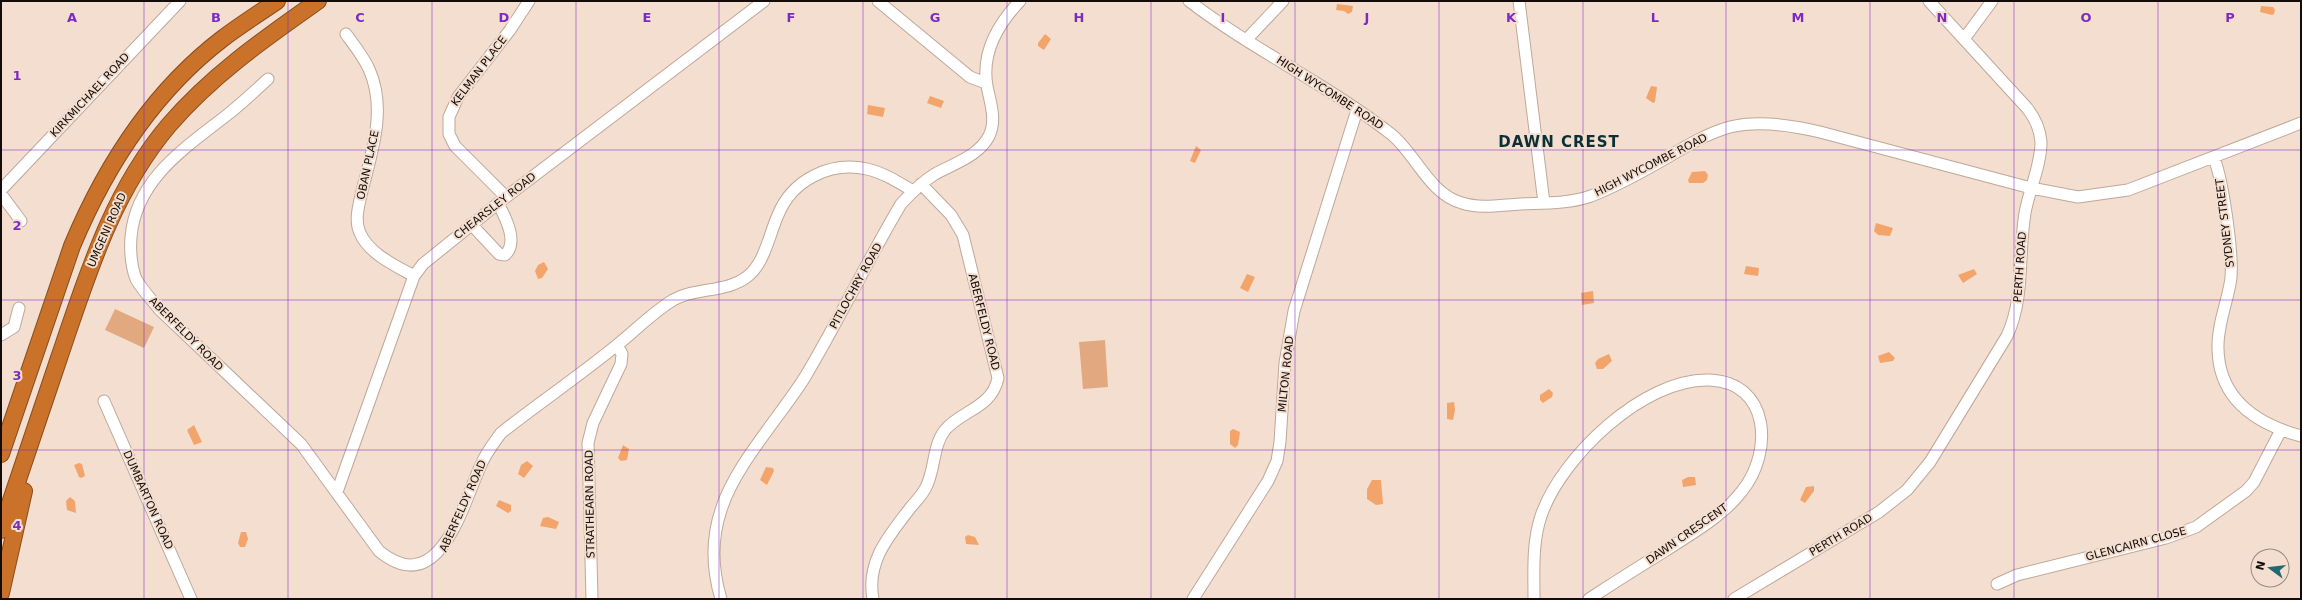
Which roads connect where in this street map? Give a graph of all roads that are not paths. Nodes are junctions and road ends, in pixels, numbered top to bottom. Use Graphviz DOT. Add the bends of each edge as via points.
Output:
graph roads {
  1 [pos="180,1"];
  2 [pos="277,1"];
  3 [pos="318,1"];
  4 [pos="529,1"];
  5 [pos="764,1"];
  6 [pos="878,1"];
  7 [pos="1020,1"];
  8 [pos="1189,1"];
  9 [pos="1283,1"];
  10 [pos="1519,1"];
  11 [pos="1929,1"];
  12 [pos="1992,1"];
  13 [pos="346,34"];
  14 [pos="1247,39"];
  15 [pos="1964,39"];
  16 [pos="268,79"];
  17 [pos="986,83"];
  18 [pos="1357,110"];
  19 [pos="2301,123"];
  20 [pos="2214,158"];
  21 [pos="917,187"];
  22 [pos="2031,188"];
  23 [pos="1,190"];
  24 [pos="1,194"];
  25 [pos="502,200"];
  26 [pos="1544,203"];
  27 [pos="21,221"];
  28 [pos="471,224"];
  29 [pos="414,276"];
  30 [pos="19,308"];
  31 [pos="48,314"];
  32 [pos="1,335"];
  33 [pos="617,345"];
  34 [pos="46,396"];
  35 [pos="104,401"];
  36 [pos="2281,430"];
  37 [pos="1,432"];
  38 [pos="2301,436"];
  39 [pos="1,454"];
  40 [pos="337,492"];
  41 [pos="1,530"];
  42 [pos="1997,584"];
  43 [pos="1,593"];
  44 [pos="191,599"];
  45 [pos="592,599"];
  46 [pos="721,599"];
  47 [pos="873,599"];
  48 [pos="1193,599"];
  49 [pos="1534,599"];
  50 [pos="1589,599"];
  51 [pos="1734,599"];
  1 -- 23 [label="street, KIRKMICHAEL ROAD"];
  2 -- 31 [label="highway" via="196,62 135,129 85,214"];
  3 -- 34 [label="highway, UMGENI ROAD" via="246,51 217,76 191,101 150,150 119,200 103,234"];
  4 -- 25 [label="street, KELMAN PLACE" via="458,97 449,117 449,134 455,146"];
  5 -- 25 [label="street, CHEARSLEY ROAD"];
  6 -- 17 [label="street" via="970,77"];
  7 -- 17 [label="street, PITLOCHRY ROAD" via="1002,21 991,42 986,61"];
  8 -- 14 [label="street, HIGH WYCOMBE ROAD"];
  9 -- 14 [label="street"];
  10 -- 26 [label="street"];
  11 -- 15 [label="street, PERTH ROAD"];
  12 -- 15 [label="street"];
  13 -- 29 [label="street, OBAN PLACE" via="370,70 378,99 375,136 359,207 358,226 365,242 372,249"];
  14 -- 18 [label="street, HIGH WYCOMBE ROAD"];
  15 -- 22 [label="street, PERTH ROAD" via="2027,108 2038,126 2040,152"];
  16 -- 40 [label="street, ABERFELDY ROAD" via="234,110 184,148 148,187 132,228 133,270 145,293 160,310 301,444"];
  17 -- 21 [label="street, PITLOCHRY ROAD" via="993,121 989,137 973,153"];
  18 -- 26 [label="street, HIGH WYCOMBE ROAD" via="1401,143 1436,187 1450,199 1478,206"];
  18 -- 48 [label="street, MILTON ROAD" via="1294,311 1284,363 1280,442 1275,466 1264,488"];
  19 -- 20 [label="street"];
  20 -- 22 [label="street" via="2133,188 2108,194 2070,196"];
  20 -- 36 [label="street, SYDNEY STREET" via="2219,174 2231,268 2219,335 2220,364 2228,386 2242,407 2260,421"];
  21 -- 33 [label="street, ABERFELDY ROAD" via="866,169 844,168 816,174 798,186 784,203 761,259 748,276 736,283 683,295 661,308"];
  21 -- 46 [label="street, PITLOCHRY ROAD" via="896,214 804,378 727,495 717,524 713,550 714,570"];
  21 -- 47 [label="street, ABERFELDY ROAD" via="951,215 963,235 998,378 989,398 950,425 942,434 927,485 876,557 871,578"];
  22 -- 26 [label="street, HIGH WYCOMBE ROAD" via="1820,132 1786,125 1750,124 1706,136 1591,196"];
  22 -- 51 [label="street, PERTH ROAD" via="2023,223 2018,303 2011,326 1920,476 1893,503"];
  24 -- 27 [label="street"];
  25 -- 28 [label="street, CHEARSLEY ROAD"];
  25 -- 28 [label="street, KELMAN PLACE" via="511,246 505,255 499,254"];
  28 -- 29 [label="street, CHEARSLEY ROAD" via="430,256"];
  29 -- 40 [label="street, CHEARSLEY ROAD"];
  30 -- 32 [label="street" via="14,327"];
  31 -- 37 [label="highway"];
  31 -- 39 [label="highway"];
  33 -- 40 [label="street, ABERFELDY ROAD" via="501,433 480,466 447,547 440,557 425,569 406,570 386,558"];
  33 -- 45 [label="street, STRATHEARN ROAD" via="622,354 621,364 593,423 588,443"];
  34 -- 41 [label="highway, UMGENI ROAD"];
  34 -- 43 [label="highway"];
  35 -- 44 [label="street, DUMBARTON ROAD"];
  36 -- 38 [label="street, SYDNEY STREET"];
  36 -- 42 [label="street, GLENCAIRN CLOSE" via="2257,477 2246,491 2196,527 2166,538 2017,575"];
  49 -- 50 [label="street, DAWN CRESCENT" via="1535,544 1541,515 1558,480 1594,438 1644,399 1665,389 1708,380 1724,382 1741,390 1755,406 1762,426 1760,454 1749,482 1742,492 1714,518"];
}
